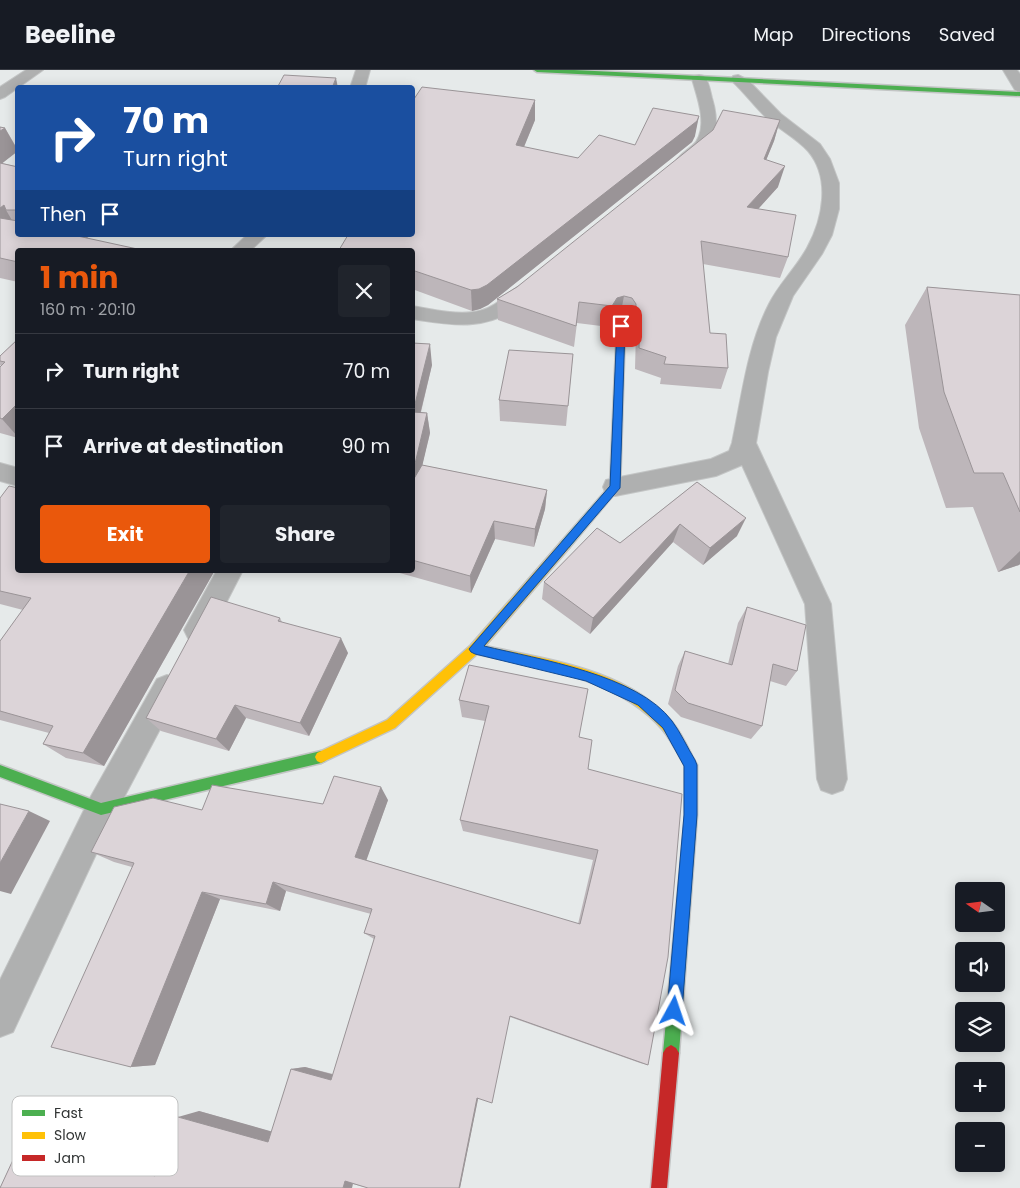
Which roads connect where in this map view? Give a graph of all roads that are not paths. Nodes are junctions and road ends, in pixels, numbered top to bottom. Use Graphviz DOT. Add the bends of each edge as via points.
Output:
graph roads {
  1 [pos="36,70"];
  2 [pos="364,70"];
  3 [pos="537,70"];
  4 [pos="1010,70"];
  5 [pos="700,79"];
  6 [pos="738,79"];
  7 [pos="358,85"];
  8 [pos="1020,87"];
  9 [pos="0,94"];
  10 [pos="1020,94"];
  11 [pos="673,170"];
  12 [pos="256,237"];
  13 [pos="242,248"];
  14 [pos="539,279"];
  15 [pos="415,312"];
  16 [pos="621,326"];
  17 [pos="744,443"];
  18 [pos="0,472"];
  19 [pos="15,476"];
  20 [pos="615,488"];
  21 [pos="228,573"];
  22 [pos="475,649"];
  23 [pos="0,771"];
  24 [pos="832,779"];
  25 [pos="101,809"];
  26 [pos="0,1019"];
  27 [pos="659,1188"];
  1 -- 9 [label="street"];
  2 -- 7 [label="street"];
  3 -- 5 [label="street"];
  4 -- 8 [label="street"];
  5 -- 6 [label="street"];
  5 -- 11 [label="street" via="708,110 708,135 701,146"];
  6 -- 10 [label="street"];
  6 -- 17 [label="street" via="813,147 826,166 832,187 827,218 816,247 779,303 766,336"];
  12 -- 13 [label="street"];
  14 -- 15 [label="street" via="488,316 454,319"];
  16 -- 20 [label="street"];
  17 -- 20 [label="street" via="738,457 716,467"];
  17 -- 24 [label="street" via="818,604"];
  18 -- 19 [label="street"];
  20 -- 22 [label="street"];
  21 -- 25 [label="street"];
  22 -- 25 [label="street" via="391,724 327,756"];
  22 -- 27 [label="street" via="588,676 642,701 667,724 691,765 691,815"];
  23 -- 25 [label="street"];
  25 -- 26 [label="street"];
}
